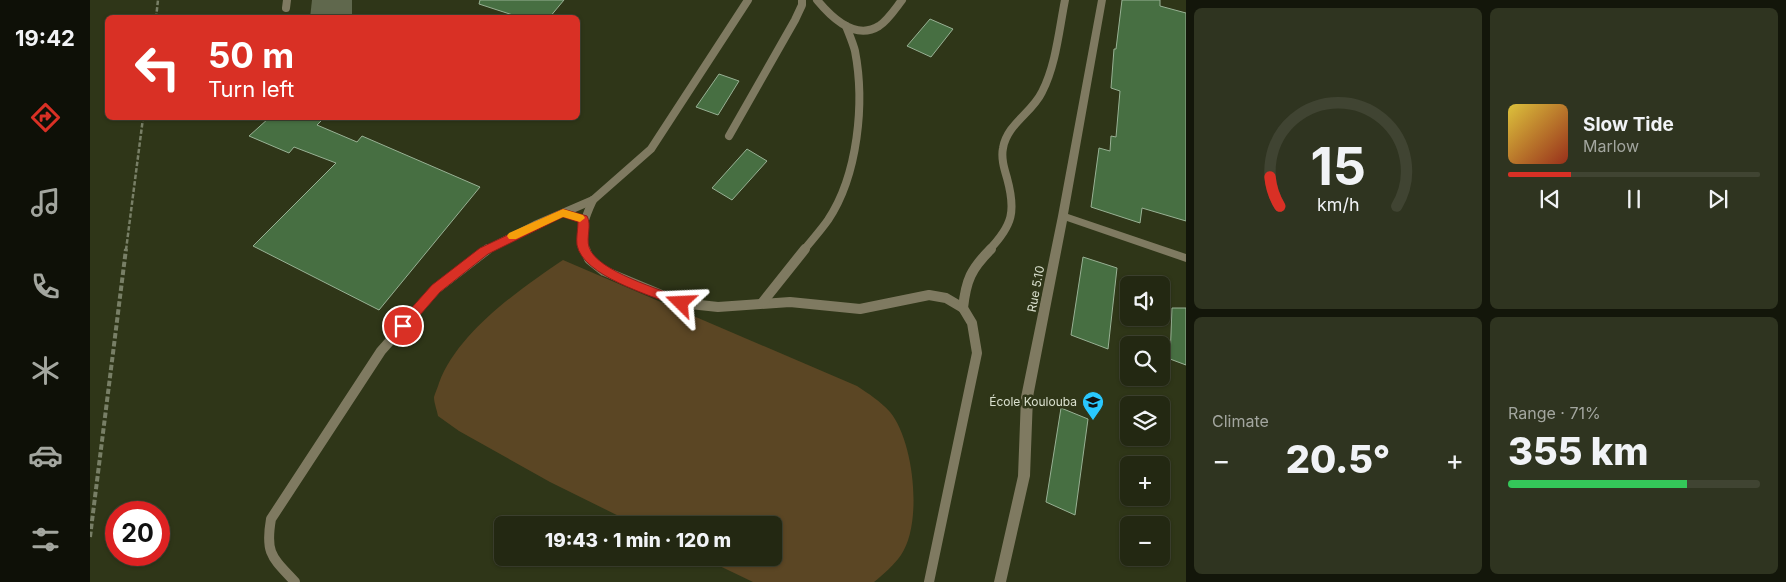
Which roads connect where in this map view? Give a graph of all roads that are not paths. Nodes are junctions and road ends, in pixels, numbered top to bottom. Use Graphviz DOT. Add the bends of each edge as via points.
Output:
graph roads {
  1 [pos="287,0"];
  2 [pos="748,0"];
  3 [pos="802,0"];
  4 [pos="817,0"];
  5 [pos="902,0"];
  6 [pos="1065,0"];
  7 [pos="1102,0"];
  8 [pos="286,8"];
  9 [pos="846,26"];
  10 [pos="730,136"];
  11 [pos="593,200"];
  12 [pos="563,213"];
  13 [pos="1063,216"];
  14 [pos="584,219"];
  15 [pos="1186,258"];
  16 [pos="762,303"];
  17 [pos="963,308"];
  18 [pos="295,582"];
  19 [pos="929,582"];
  20 [pos="1000,582"];
  1 -- 8 [label="lane"];
  2 -- 11 [label="lane" via="651,149"];
  3 -- 10 [label="lane" via="795,20"];
  4 -- 9 [label="lane"];
  5 -- 9 [label="lane" via="878,27 861,30"];
  6 -- 17 [label="lane" via="1047,81 1035,104 1006,137 1002,150 1012,199 1012,217 1006,231 975,265 967,279"];
  7 -- 13 [label="street, Rue 5.10"];
  9 -- 16 [label="lane" via="855,51 860,111 853,158 829,219"];
  11 -- 12 [label="lane"];
  11 -- 14 [label="lane"];
  12 -- 14 [label="lane"];
  12 -- 18 [label="lane" via="484,251 436,289 381,351 271,519 267,541 274,559"];
  13 -- 15 [label="street"];
  13 -- 20 [label="street, Rue 5.10" via="1027,397 1024,476"];
  14 -- 16 [label="lane" via="583,245 589,259 604,271 681,303 718,307"];
  16 -- 17 [label="lane" via="790,302 860,309 929,295 946,298"];
  17 -- 19 [label="lane" via="972,324 976,353"];
}
